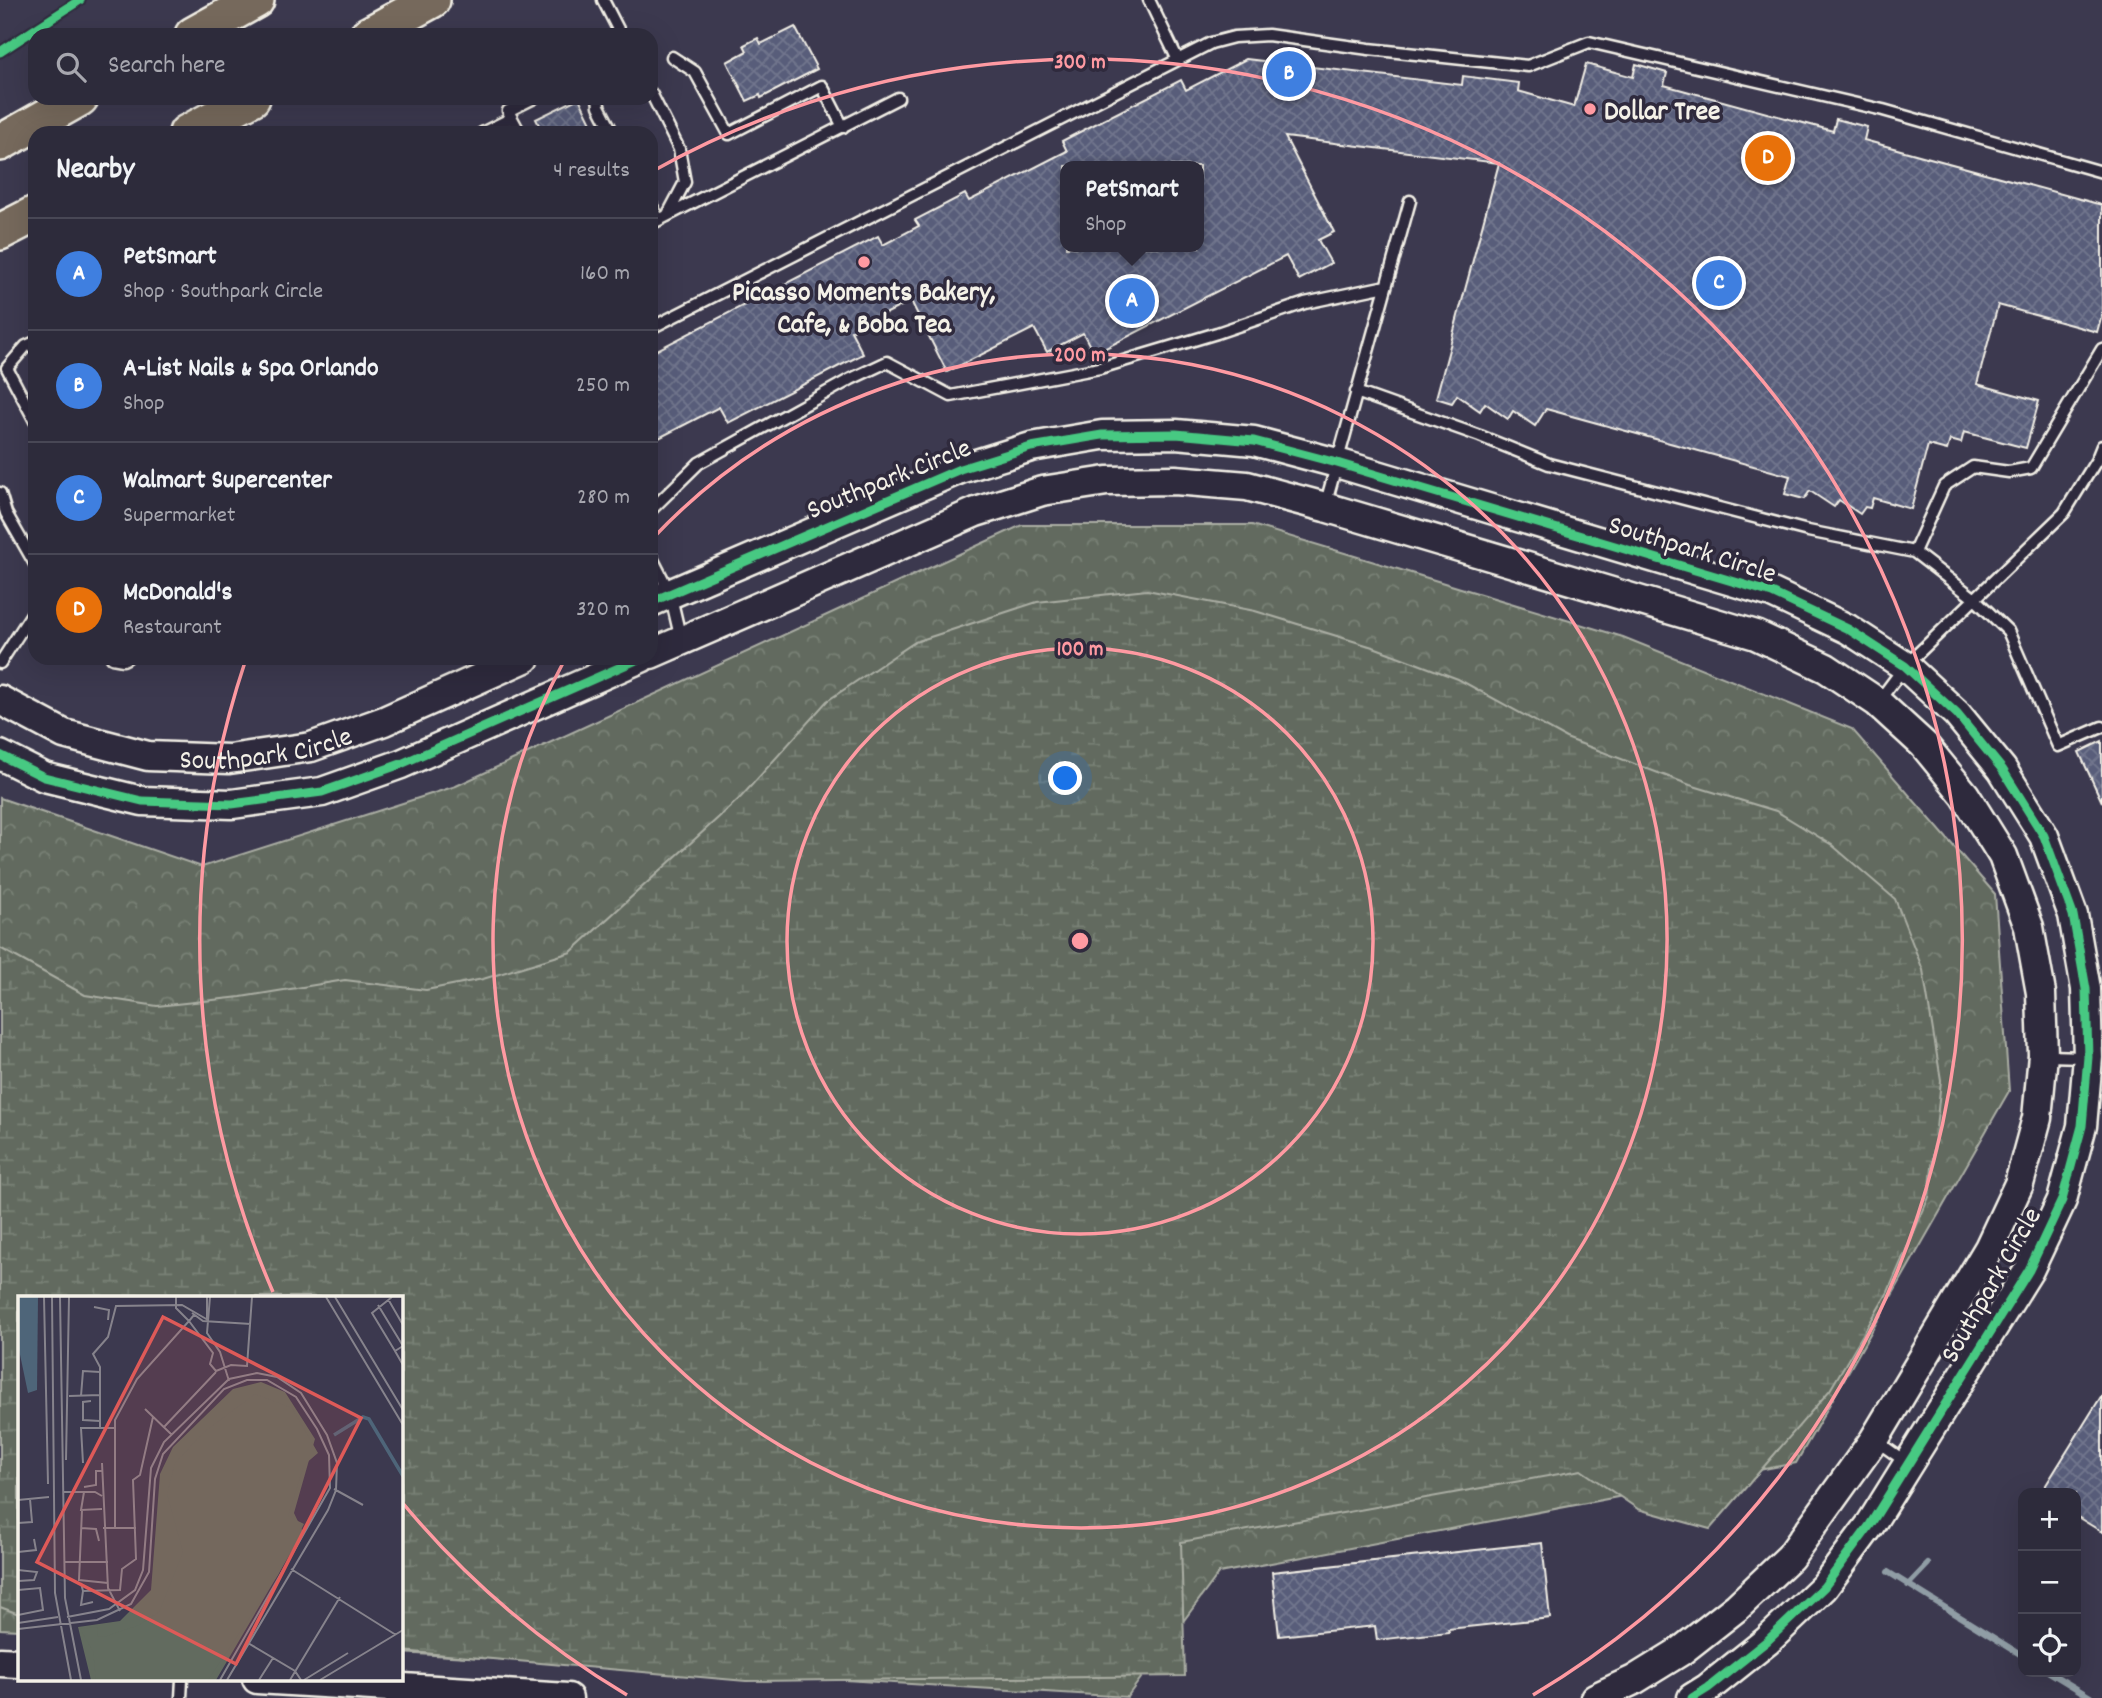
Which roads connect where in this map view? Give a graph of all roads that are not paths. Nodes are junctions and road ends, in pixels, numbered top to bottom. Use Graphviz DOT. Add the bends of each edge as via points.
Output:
graph roads {
  1 [pos="256,0"];
  2 [pos="432,0"];
  3 [pos="603,0"];
  4 [pos="1149,0"];
  5 [pos="206,28"];
  6 [pos="381,28"];
  7 [pos="617,28"];
  8 [pos="672,57"];
  9 [pos="1178,60"];
  10 [pos="898,98"];
  11 [pos="68,105"];
  12 [pos="239,105"];
  13 [pos="520,105"];
  14 [pos="599,105"];
  15 [pos="657,105"];
  16 [pos="512,118"];
  17 [pos="30,126"];
  18 [pos="200,126"];
  19 [pos="496,126"];
  20 [pos="516,126"];
  21 [pos="609,126"];
  22 [pos="28,127"];
  23 [pos="843,127"];
  24 [pos="0,143"];
  25 [pos="2102,172"];
  26 [pos="1410,201"];
  27 [pos="28,218"];
  28 [pos="659,220"];
  29 [pos="0,232"];
  30 [pos="1386,286"];
  31 [pos="658,324"];
  32 [pos="28,345"];
  33 [pos="2102,349"];
  34 [pos="4,369"];
  35 [pos="1356,392"];
  36 [pos="28,409"];
  37 [pos="2102,446"];
  38 [pos="1337,463"];
  39 [pos="0,493"];
  40 [pos="658,503"];
  41 [pos="1325,507"];
  42 [pos="28,552"];
  43 [pos="1914,552"];
  44 [pos="660,597"];
  45 [pos="1975,599"];
  46 [pos="28,620"];
  47 [pos="681,641"];
  48 [pos="658,651"];
  49 [pos="0,663"];
  50 [pos="510,665"];
  51 [pos="625,665"];
  52 [pos="1905,666"];
  53 [pos="0,700"];
  54 [pos="1877,702"];
  55 [pos="2102,727"];
  56 [pos="0,755"];
  57 [pos="2043,1055"];
  58 [pos="2088,1057"];
  59 [pos="1874,1440"];
  60 [pos="1909,1464"];
  61 [pos="0,1662"];
  62 [pos="18,1663"];
  63 [pos="182,1680"];
  64 [pos="273,1680"];
  65 [pos="181,1698"];
  66 [pos="568,1698"];
  67 [pos="1595,1698"];
  68 [pos="1692,1698"];
  1 -- 5 [label="highway"];
  2 -- 6 [label="highway"];
  3 -- 7 [label="lane"];
  4 -- 9 [label="lane"];
  8 -- 23 [label="lane" via="695,72 729,134 822,86"];
  9 -- 25 [label="lane" via="1211,43 1268,35 1528,66 1589,41 1883,110"];
  9 -- 31 [label="lane"];
  10 -- 23 [label="lane"];
  11 -- 17 [label="highway"];
  12 -- 18 [label="highway"];
  13 -- 16 [label="lane" via="508,111"];
  14 -- 21 [label="lane"];
  15 -- 28 [label="lane" via="680,149 685,181"];
  16 -- 19 [label="lane"];
  16 -- 20 [label="lane"];
  22 -- 24 [label="highway"];
  23 -- 28 [label="lane"];
  26 -- 30 [label="lane"];
  27 -- 29 [label="highway"];
  30 -- 35 [label="lane"];
  30 -- 40 [label="lane" via="1305,303 1100,368 951,396 887,362 699,463"];
  32 -- 34 [label="lane"];
  33 -- 43 [label="lane" via="2031,468 2009,472 1973,467 1944,486"];
  34 -- 36 [label="lane"];
  35 -- 38 [label="lane"];
  35 -- 43 [label="lane" via="1549,464 1808,531"];
  37 -- 45 [label="lane" via="2064,513"];
  38 -- 41 [label="lane"];
  38 -- 44 [label="street, Southpark Circle" via="1254,441 1176,434 1102,436 1031,447 960,469"];
  38 -- 52 [label="street, Southpark Circle" via="1772,593 1848,629"];
  39 -- 42 [label="lane"];
  41 -- 47 [label="street, Southpark Circle" via="1247,486 1175,480 1107,481 1042,491 976,512"];
  41 -- 54 [label="street, Southpark Circle" via="1756,635 1826,668"];
  43 -- 45 [label="lane"];
  44 -- 47 [label="lane"];
  45 -- 52 [label="lane"];
  45 -- 55 [label="lane" via="2007,632 2058,746"];
  46 -- 49 [label="lane"];
  47 -- 48 [label="street, Southpark Circle"];
  50 -- 53 [label="street, Southpark Circle" via="384,722 311,747 229,759 148,756 64,734"];
  51 -- 56 [label="street, Southpark Circle" via="401,764 322,792 232,804 142,801 44,777"];
  52 -- 54 [label="lane"];
  52 -- 58 [label="street, Southpark Circle" via="1958,714 2002,769 2044,836 2073,915 2086,989"];
  54 -- 57 [label="street, Southpark Circle" via="1924,745 1965,795 2003,856 2029,927 2041,993"];
  57 -- 58 [label="lane"];
  57 -- 59 [label="street, Southpark Circle" via="2037,1118 2019,1184 1989,1248"];
  58 -- 60 [label="street, Southpark Circle" via="2082,1126 2062,1200 2029,1270"];
  59 -- 60 [label="lane"];
  59 -- 67 [label="street, Southpark Circle" via="1790,1557 1737,1607 1681,1650"];
  60 -- 68 [label="street, Southpark Circle" via="1824,1587 1766,1641"];
  61 -- 62 [label="street"];
  63 -- 65 [label="lane"];
  64 -- 66 [label="street"];
}
